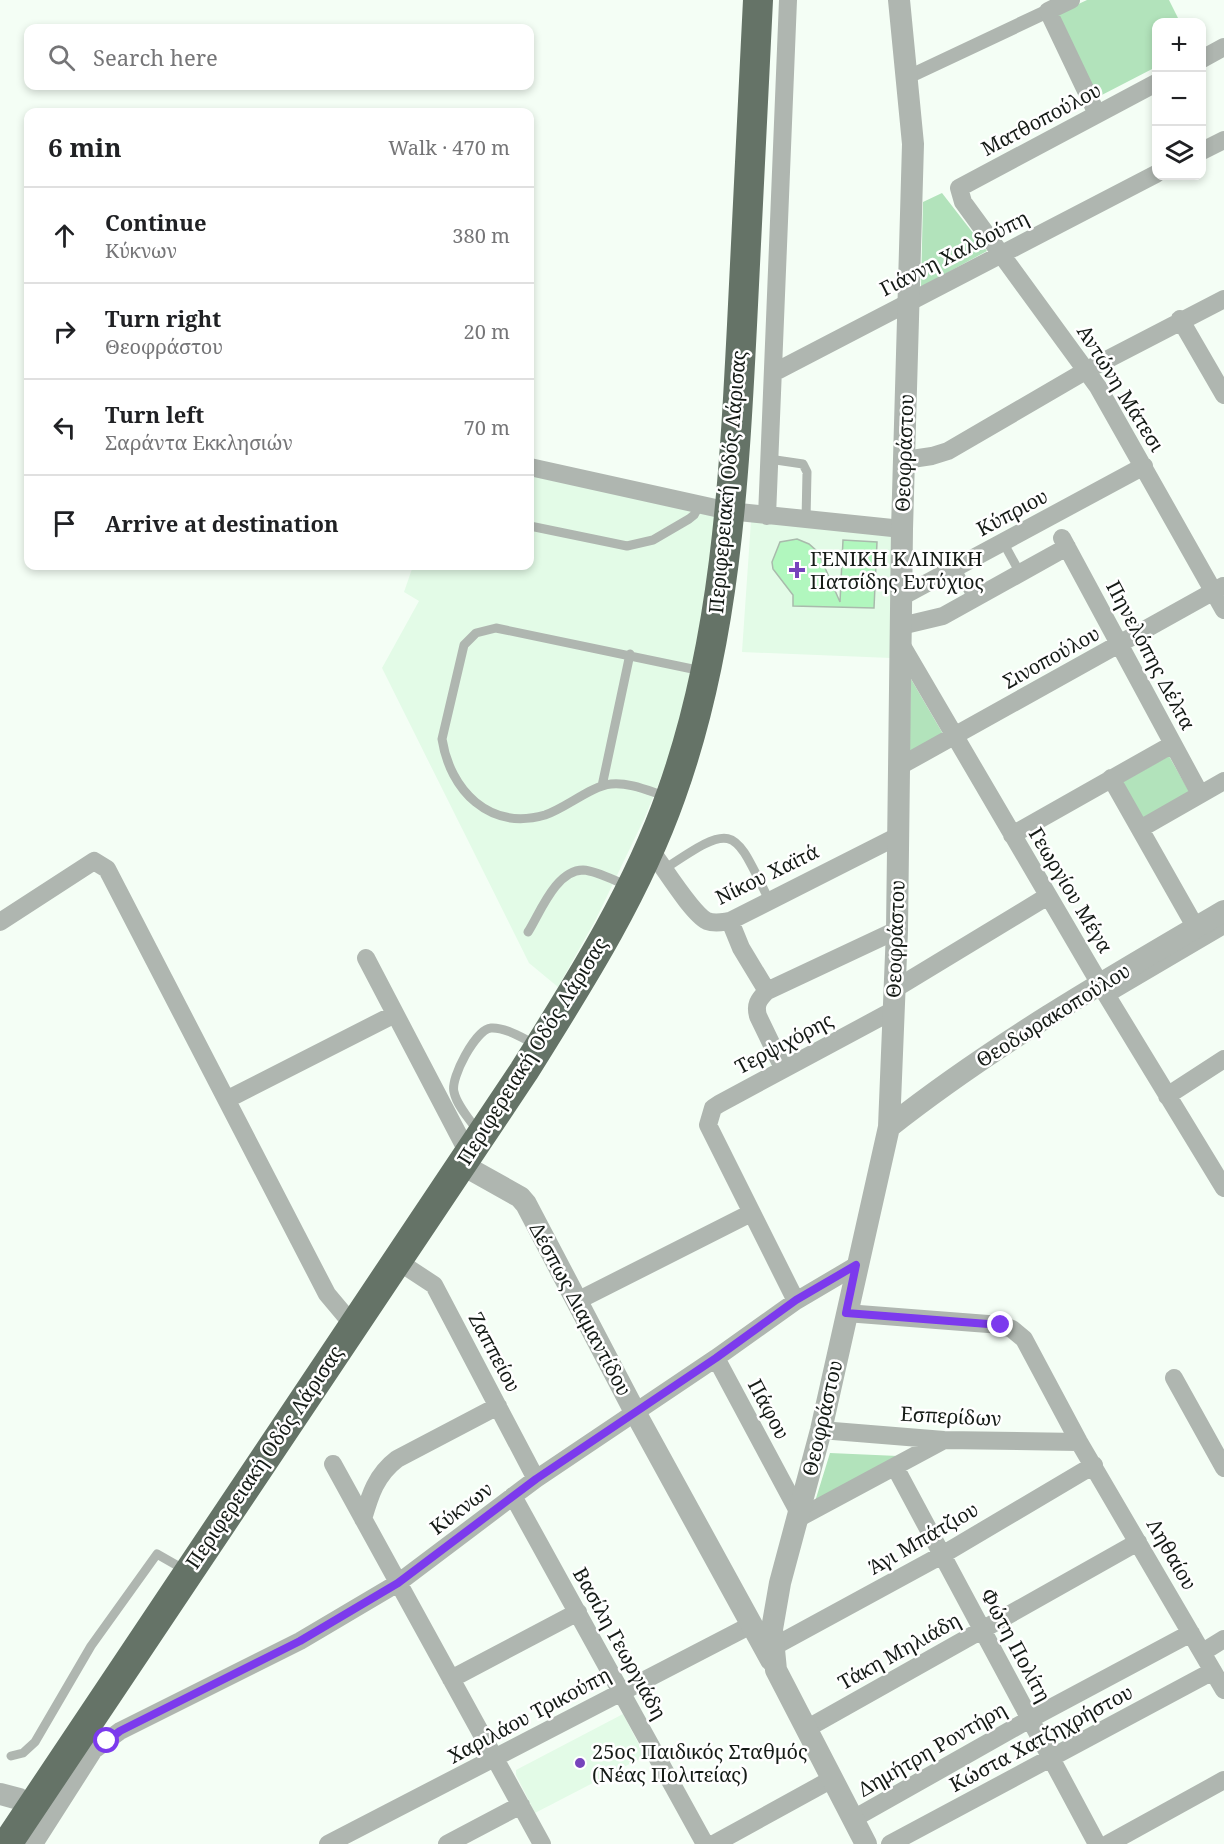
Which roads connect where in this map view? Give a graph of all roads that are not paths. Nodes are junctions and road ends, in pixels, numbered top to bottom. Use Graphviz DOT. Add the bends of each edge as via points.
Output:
graph roads {
  1 [pos="758,0"];
  2 [pos="788,0"];
  3 [pos="899,0"];
  4 [pos="1071,0"];
  5 [pos="1048,11"];
  6 [pos="1224,47"];
  7 [pos="1206,57"];
  8 [pos="908,76"];
  9 [pos="1152,85"];
  10 [pos="1097,114"];
  11 [pos="1224,140"];
  12 [pos="1206,150"];
  13 [pos="1152,176"];
  14 [pos="963,202"];
  15 [pos="1001,254"];
  16 [pos="1224,299"];
  17 [pos="909,302"];
  18 [pos="1180,319"];
  19 [pos="1087,370"];
  20 [pos="772,373"];
  21 [pos="1224,395"];
  22 [pos="770,459"];
  23 [pos="905,460"];
  24 [pos="1144,466"];
  25 [pos="534,468"];
  26 [pos="700,504"];
  27 [pos="729,511"];
  28 [pos="768,516"];
  29 [pos="807,520"];
  30 [pos="534,527"];
  31 [pos="902,530"];
  32 [pos="1004,542"];
  33 [pos="956,567"];
  34 [pos="1020,573"];
  35 [pos="1219,589"];
  36 [pos="901,597"];
  37 [pos="973,600"];
  38 [pos="1224,610"];
  39 [pos="901,635"];
  40 [pos="1119,644"];
  41 [pos="630,654"];
  42 [pos="705,672"];
  43 [pos="955,736"];
  44 [pos="1173,744"];
  45 [pos="900,766"];
  46 [pos="1111,778"];
  47 [pos="1224,781"];
  48 [pos="602,786"];
  49 [pos="1200,794"];
  50 [pos="671,797"];
  51 [pos="1140,829"];
  52 [pos="1011,835"];
  53 [pos="898,836"];
  54 [pos="657,858"];
  55 [pos="631,887"];
  56 [pos="1048,896"];
  57 [pos="769,900"];
  58 [pos="1224,911"];
  59 [pos="730,921"];
  60 [pos="0,922"];
  61 [pos="1224,927"];
  62 [pos="1196,928"];
  63 [pos="897,930"];
  64 [pos="528,932"];
  65 [pos="366,958"];
  66 [pos="1103,990"];
  67 [pos="766,991"];
  68 [pos="893,1001"];
  69 [pos="395,1014"];
  70 [pos="540,1046"];
  71 [pos="1224,1059"];
  72 [pos="783,1068"];
  73 [pos="1167,1096"];
  74 [pos="228,1099"];
  75 [pos="889,1127"];
  76 [pos="470,1151"];
  77 [pos="1224,1188"];
  78 [pos="751,1213"];
  79 [pos="396,1260"];
  80 [pos="856,1265"];
  81 [pos="796,1300"];
  82 [pos="577,1301"];
  83 [pos="846,1313"];
  84 [pos="353,1325"];
  85 [pos="716,1358"];
  86 [pos="1174,1378"];
  87 [pos="498,1407"];
  88 [pos="635,1412"];
  89 [pos="821,1430"];
  90 [pos="944,1440"];
  91 [pos="1079,1442"];
  92 [pos="333,1464"];
  93 [pos="1094,1465"];
  94 [pos="895,1467"];
  95 [pos="1224,1468"];
  96 [pos="536,1479"];
  97 [pos="513,1496"];
  98 [pos="798,1516"];
  99 [pos="363,1520"];
  100 [pos="1138,1542"];
  101 [pos="942,1555"];
  102 [pos="187,1571"];
  103 [pos="398,1583"];
  104 [pos="578,1612"];
  105 [pos="751,1625"];
  106 [pos="982,1630"];
  107 [pos="1191,1633"];
  108 [pos="1224,1639"];
  109 [pos="773,1647"];
  110 [pos="1203,1653"];
  111 [pos="776,1670"];
  112 [pos="1213,1671"];
  113 [pos="452,1679"];
  114 [pos="1224,1690"];
  115 [pos="622,1692"];
  116 [pos="1030,1719"];
  117 [pos="806,1729"];
  118 [pos="86,1745"];
  119 [pos="11,1756"];
  120 [pos="495,1759"];
  121 [pos="1052,1760"];
  122 [pos="832,1779"];
  123 [pos="1224,1780"];
  124 [pos="0,1794"];
  125 [pos="521,1805"];
  126 [pos="31,1807"];
  127 [pos="853,1819"];
  128 [pos="7,1844"];
  129 [pos="34,1844"];
  130 [pos="328,1844"];
  131 [pos="447,1844"];
  132 [pos="542,1844"];
  133 [pos="705,1844"];
  134 [pos="714,1844"];
  135 [pos="866,1844"];
  136 [pos="890,1844"];
  137 [pos="1097,1844"];
  138 [pos="1108,1844"];
  1 -- 27 [label="highway, Περιφερειακή Οδός Λάρισας"];
  2 -- 20 [label="street"];
  3 -- 8 [label="street, Θεοφράστου"];
  4 -- 5 [label="street"];
  5 -- 8 [label="street"];
  5 -- 10 [label="street"];
  6 -- 7 [label="street"];
  8 -- 17 [label="street, Θεοφράστου" via="913,144"];
  9 -- 10 [label="street, Ματθοπούλου"];
  10 -- 14 [label="street, Ματθοπούλου" via="959,188"];
  11 -- 12 [label="street"];
  13 -- 15 [label="street, Γιάννη Χαλδούπη"];
  14 -- 15 [label="street, Αντώνη Μάτεσι"];
  15 -- 17 [label="street, Γιάννη Χαλδούπη"];
  15 -- 19 [label="street, Αντώνη Μάτεσι"];
  16 -- 18 [label="street"];
  17 -- 20 [label="street, Γιάννη Χαλδούπη"];
  17 -- 23 [label="street, Θεοφράστου"];
  18 -- 19 [label="street"];
  18 -- 21 [label="street"];
  19 -- 23 [label="street" via="948,451"];
  19 -- 24 [label="street, Αντώνη Μάτεσι"];
  20 -- 22 [label="street"];
  22 -- 28 [label="street"];
  22 -- 29 [label="lane" via="802,464 807,472"];
  23 -- 31 [label="street, Θεοφράστου"];
  24 -- 32 [label="street, Κύπριου"];
  24 -- 35 [label="street, Αντώνη Μάτεσι"];
  25 -- 26 [label="street"];
  26 -- 27 [label="street"];
  26 -- 30 [label="lane" via="689,519 653,540 627,546"];
  27 -- 28 [label="street"];
  27 -- 42 [label="highway, Περιφερειακή Οδός Λάρισας"];
  28 -- 29 [label="street"];
  29 -- 31 [label="street"];
  31 -- 36 [label="street, Θεοφράστου"];
  32 -- 33 [label="street, Κύπριου"];
  32 -- 34 [label="lane"];
  33 -- 36 [label="street, Κύπριου"];
  33 -- 37 [label="lane"];
  34 -- 37 [label="street"];
  34 -- 40 [label="street, Πηνελόπης Δέλτα" via="1064,542"];
  35 -- 38 [label="street, Αντώνη Μάτεσι"];
  35 -- 40 [label="street, Σινοπούλου"];
  36 -- 39 [label="street, Θεοφράστου"];
  37 -- 39 [label="street"];
  39 -- 43 [label="street, Γεωργίου Μέγα"];
  39 -- 45 [label="street, Θεοφράστου"];
  40 -- 43 [label="street, Σινοπούλου"];
  40 -- 44 [label="street, Πηνελόπης Δέλτα"];
  41 -- 42 [label="lane"];
  41 -- 48 [label="lane"];
  41 -- 48 [label="lane" via="496,628 476,633 464,645 442,738 455,777 478,807 507,819 544,815"];
  42 -- 50 [label="highway, Περιφερειακή Οδός Λάρισας"];
  43 -- 45 [label="street, Σινοπούλου"];
  43 -- 52 [label="street, Γεωργίου Μέγα"];
  44 -- 46 [label="street"];
  44 -- 49 [label="street, Πηνελόπης Δέλτα"];
  45 -- 53 [label="street, Θεοφράστου"];
  46 -- 51 [label="street"];
  46 -- 52 [label="street"];
  47 -- 49 [label="street"];
  48 -- 50 [label="lane" via="618,783"];
  49 -- 51 [label="street"];
  50 -- 54 [label="highway, Περιφερειακή Οδός Λάρισας"];
  51 -- 62 [label="street"];
  52 -- 56 [label="street, Γεωργίου Μέγα"];
  53 -- 57 [label="street, Νίκου Χαϊτά"];
  53 -- 63 [label="street, Θεοφράστου"];
  54 -- 55 [label="highway, Περιφερειακή Οδός Λάρισας"];
  54 -- 57 [label="lane" via="725,837 744,850"];
  54 -- 59 [label="street, Νίκου Χαϊτά" via="706,921"];
  55 -- 64 [label="lane" via="590,871 573,872 559,883"];
  55 -- 70 [label="highway, Περιφερειακή Οδός Λάρισας" via="586,972"];
  56 -- 66 [label="street, Γεωργίου Μέγα"];
  56 -- 68 [label="street, Τερψιχόρης"];
  57 -- 59 [label="street, Νίκου Χαϊτά"];
  58 -- 62 [label="street, Θεοδωρακοπούλου"];
  59 -- 67 [label="street"];
  60 -- 74 [label="street" via="94,861 107,869"];
  61 -- 66 [label="street"];
  62 -- 66 [label="street, Θεοδωρακοπούλου"];
  63 -- 67 [label="street"];
  63 -- 68 [label="street, Θεοφράστου"];
  65 -- 69 [label="street"];
  66 -- 73 [label="street, Γεωργίου Μέγα"];
  66 -- 75 [label="street, Θεοδωρακοπούλου" via="983,1058"];
  67 -- 72 [label="street" via="756,1008"];
  68 -- 72 [label="street, Τερψιχόρης"];
  68 -- 75 [label="street, Θεοφράστου"];
  69 -- 74 [label="street"];
  69 -- 76 [label="street"];
  70 -- 76 [label="highway, Περιφερειακή Οδός Λάρισας"];
  70 -- 76 [label="lane" via="494,1028 484,1029 476,1037 453,1085"];
  71 -- 73 [label="street"];
  72 -- 78 [label="street, Τερψιχόρης" via="718,1104 709,1116 708,1125"];
  73 -- 77 [label="street, Γεωργίου Μέγα"];
  74 -- 84 [label="street" via="327,1294"];
  75 -- 80 [label="street, Θεοφράστου"];
  76 -- 79 [label="highway, Περιφερειακή Οδός Λάρισας"];
  76 -- 82 [label="street, Δέσπως Διαμαντίδου" via="526,1204"];
  78 -- 81 [label="street"];
  78 -- 82 [label="street"];
  79 -- 84 [label="highway, Περιφερειακή Οδός Λάρισας"];
  79 -- 87 [label="street, Ζαππείου" via="434,1285"];
  80 -- 81 [label="street, Κύκνων"];
  80 -- 83 [label="street, Θεοφράστου"];
  81 -- 85 [label="street, Κύκνων"];
  82 -- 88 [label="street, Δέσπως Διαμαντίδου"];
  83 -- 89 [label="street, Θεοφράστου"];
  83 -- 91 [label="street, Ληθαίου" via="1012,1329 1024,1339"];
  84 -- 102 [label="highway, Περιφερειακή Οδός Λάρισας"];
  85 -- 88 [label="street, Κύκνων"];
  85 -- 98 [label="street, Πάφου"];
  86 -- 95 [label="street"];
  87 -- 96 [label="street, Ζαππείου"];
  87 -- 99 [label="street" via="384,1469"];
  88 -- 96 [label="street, Κύκνων"];
  88 -- 105 [label="street, Δέσπως Διαμαντίδου"];
  89 -- 90 [label="street, Εσπερίδων"];
  89 -- 98 [label="street, Θεοφράστου"];
  90 -- 91 [label="street, Εσπερίδων"];
  90 -- 94 [label="street"];
  91 -- 93 [label="street, Ληθαίου"];
  92 -- 99 [label="street"];
  93 -- 100 [label="street, Ληθαίου"];
  93 -- 101 [label="street, Άγι Μπάτζιου"];
  94 -- 98 [label="street"];
  94 -- 101 [label="street, Φώτη Πολίτη"];
  96 -- 97 [label="street, Κύκνων"];
  97 -- 103 [label="street, Κύκνων"];
  97 -- 104 [label="street, Βασίλη Γεωργιάδη"];
  98 -- 109 [label="street, Θεοφράστου" via="777,1598"];
  99 -- 103 [label="street"];
  100 -- 106 [label="street, Τάκη Μηλιάδη"];
  100 -- 107 [label="street, Ληθαίου"];
  101 -- 106 [label="street, Φώτη Πολίτη"];
  101 -- 109 [label="street, Άγι Μπάτζιου"];
  102 -- 118 [label="highway, Περιφερειακή Οδός Λάρισας"];
  102 -- 119 [label="lane" via="156,1554 91,1646 35,1742 23,1753"];
  103 -- 113 [label="street"];
  103 -- 118 [label="street, Κύκνων" via="300,1641"];
  104 -- 113 [label="street"];
  104 -- 115 [label="street, Βασίλη Γεωργιάδη"];
  105 -- 111 [label="street, Δέσπως Διαμαντίδου"];
  105 -- 115 [label="street, Χαριλάου Τρικούπη"];
  106 -- 116 [label="street, Φώτη Πολίτη"];
  106 -- 117 [label="street, Τάκη Μηλιάδη"];
  107 -- 110 [label="street, Ληθαίου"];
  107 -- 116 [label="street, Δημήτρη Ροντήρη"];
  108 -- 110 [label="street"];
  109 -- 111 [label="street, Θεοφράστου"];
  110 -- 112 [label="street, Ληθαίου"];
  111 -- 117 [label="street, Θεοφράστου"];
  112 -- 114 [label="street, Ληθαίου"];
  112 -- 121 [label="street, Κώστα Χατζηχρήστου"];
  113 -- 120 [label="street"];
  115 -- 120 [label="street, Χαριλάου Τρικούπη"];
  115 -- 133 [label="street, Βασίλη Γεωργιάδη"];
  116 -- 121 [label="street, Φώτη Πολίτη"];
  116 -- 127 [label="street, Δημήτρη Ροντήρη"];
  117 -- 122 [label="street, Θεοφράστου"];
  118 -- 126 [label="highway, Περιφερειακή Οδός Λάρισας"];
  118 -- 129 [label="street"];
  120 -- 125 [label="street"];
  120 -- 130 [label="street, Χαριλάου Τρικούπη"];
  121 -- 136 [label="street, Κώστα Χατζηχρήστου"];
  121 -- 137 [label="street, Φώτη Πολίτη"];
  122 -- 127 [label="street, Θεοφράστου"];
  122 -- 134 [label="street"];
  123 -- 138 [label="street"];
  124 -- 126 [label="street" via="19,1798"];
  125 -- 131 [label="street"];
  125 -- 132 [label="street"];
  126 -- 128 [label="highway, Περιφερειακή Οδός Λάρισας"];
  127 -- 135 [label="street, Θεοφράστου"];
}
